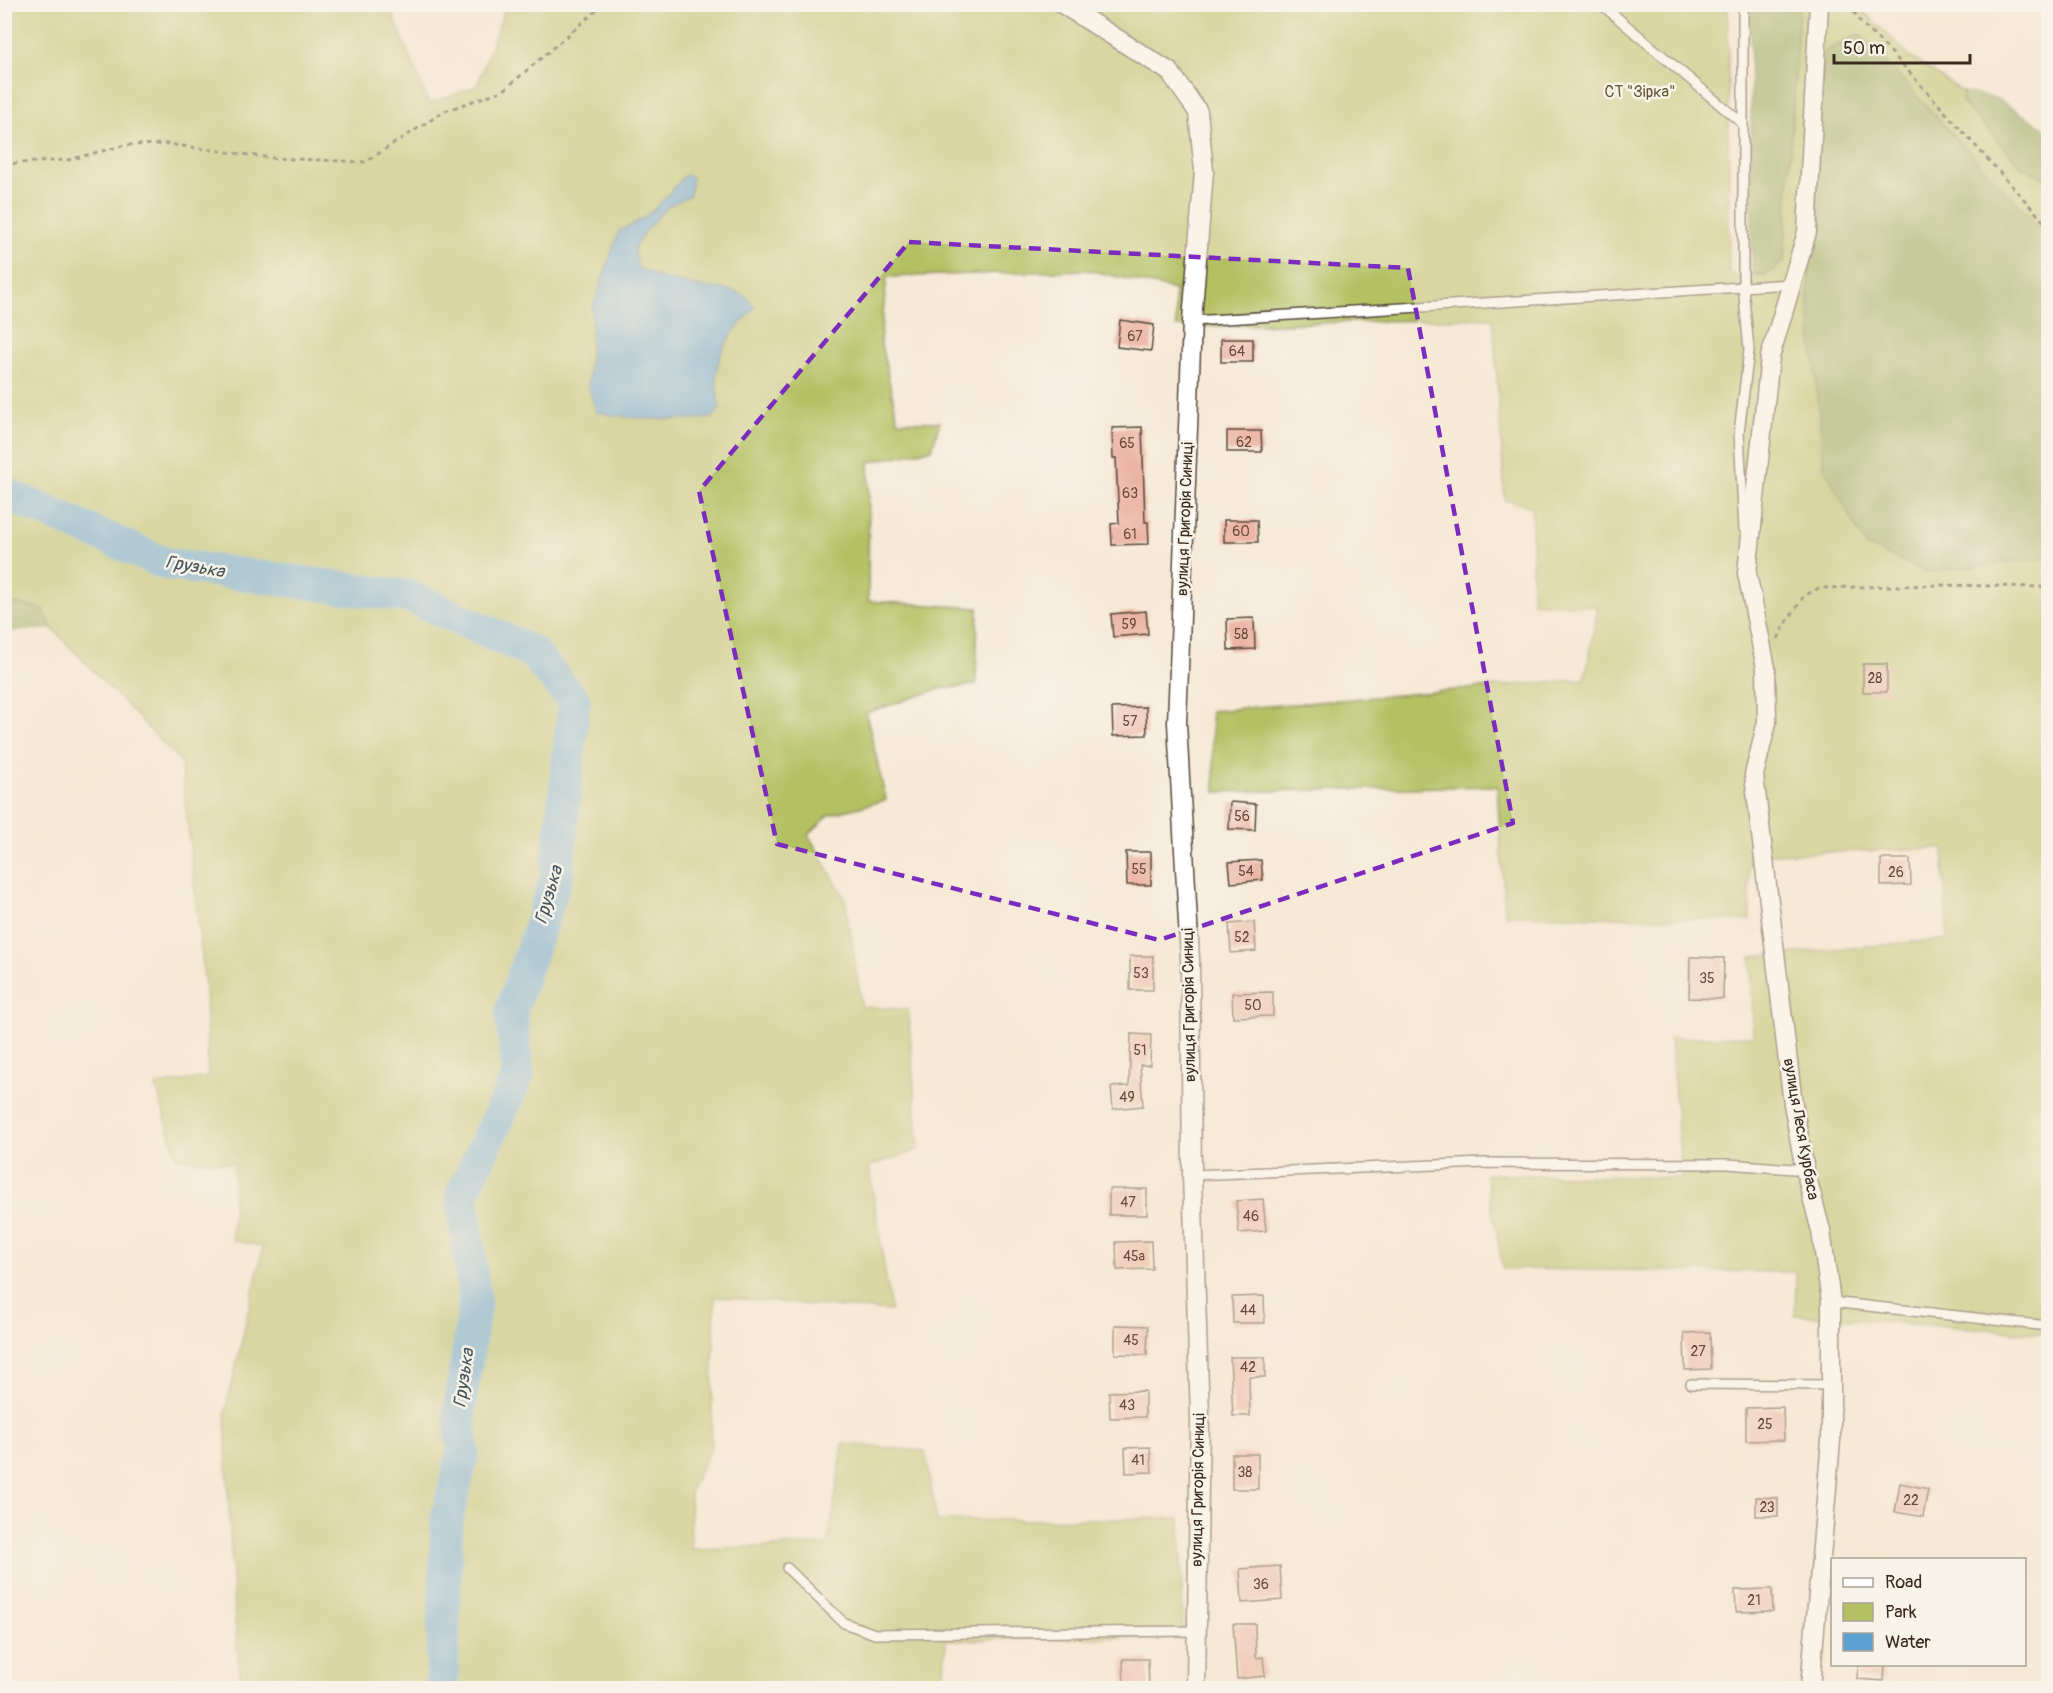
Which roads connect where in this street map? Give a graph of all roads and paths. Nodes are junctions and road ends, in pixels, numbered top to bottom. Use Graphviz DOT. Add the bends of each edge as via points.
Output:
graph roads {
  1 [pos="604,4"];
  2 [pos="1062,4"];
  3 [pos="1601,4"];
  4 [pos="1743,4"];
  5 [pos="1819,4"];
  6 [pos="1848,4"];
  7 [pos="1743,124"];
  8 [pos="4,164"];
  9 [pos="2049,226"];
  10 [pos="1792,284"];
  11 [pos="1743,286"];
  12 [pos="1192,321"];
  13 [pos="1747,573"];
  14 [pos="2049,587"];
  15 [pos="1766,668"];
  16 [pos="1805,1170"];
  17 [pos="1192,1175"];
  18 [pos="1831,1302"];
  19 [pos="2049,1326"];
  20 [pos="1691,1384"];
  21 [pos="1831,1385"];
  22 [pos="787,1568"];
  23 [pos="1196,1631"];
  24 [pos="1196,1689"];
  25 [pos="1810,1689"];
  1 -- 8 [label="path" via="504,90 445,111 365,162 271,158 168,144 125,145 68,160"];
  2 -- 12 [label="street, вулиця Григорія Синиці" via="1170,72 1198,112 1204,171"];
  3 -- 7 [label="lane"];
  4 -- 7 [label="lane"];
  5 -- 10 [label="street, вулиця Леся Курбаса" via="1807,232"];
  6 -- 9 [label="path"];
  7 -- 11 [label="lane"];
  10 -- 11 [label="lane"];
  10 -- 13 [label="street, вулиця Леся Курбаса" via="1770,357"];
  11 -- 12 [label="lane"];
  11 -- 13 [label="lane" via="1749,350 1740,433"];
  12 -- 17 [label="street, вулиця Григорія Синиці" via="1177,723 1190,959"];
  13 -- 15 [label="street, вулиця Леся Курбаса"];
  14 -- 15 [label="path" via="1819,588 1804,596 1783,627"];
  15 -- 16 [label="street, вулиця Леся Курбаса" via="1767,722 1754,775 1793,1104"];
  16 -- 17 [label="lane" via="1728,1164 1485,1163"];
  16 -- 18 [label="street, вулиця Леся Курбаса" via="1821,1231"];
  17 -- 23 [label="street, вулиця Григорія Синиці" via="1200,1417"];
  18 -- 19 [label="lane"];
  18 -- 21 [label="street, вулиця Леся Курбаса"];
  20 -- 21 [label="lane"];
  21 -- 25 [label="street, вулиця Леся Курбаса" via="1831,1440"];
  22 -- 23 [label="lane" via="844,1623 875,1634"];
  23 -- 24 [label="street, вулиця Григорія Синиці"];
}
